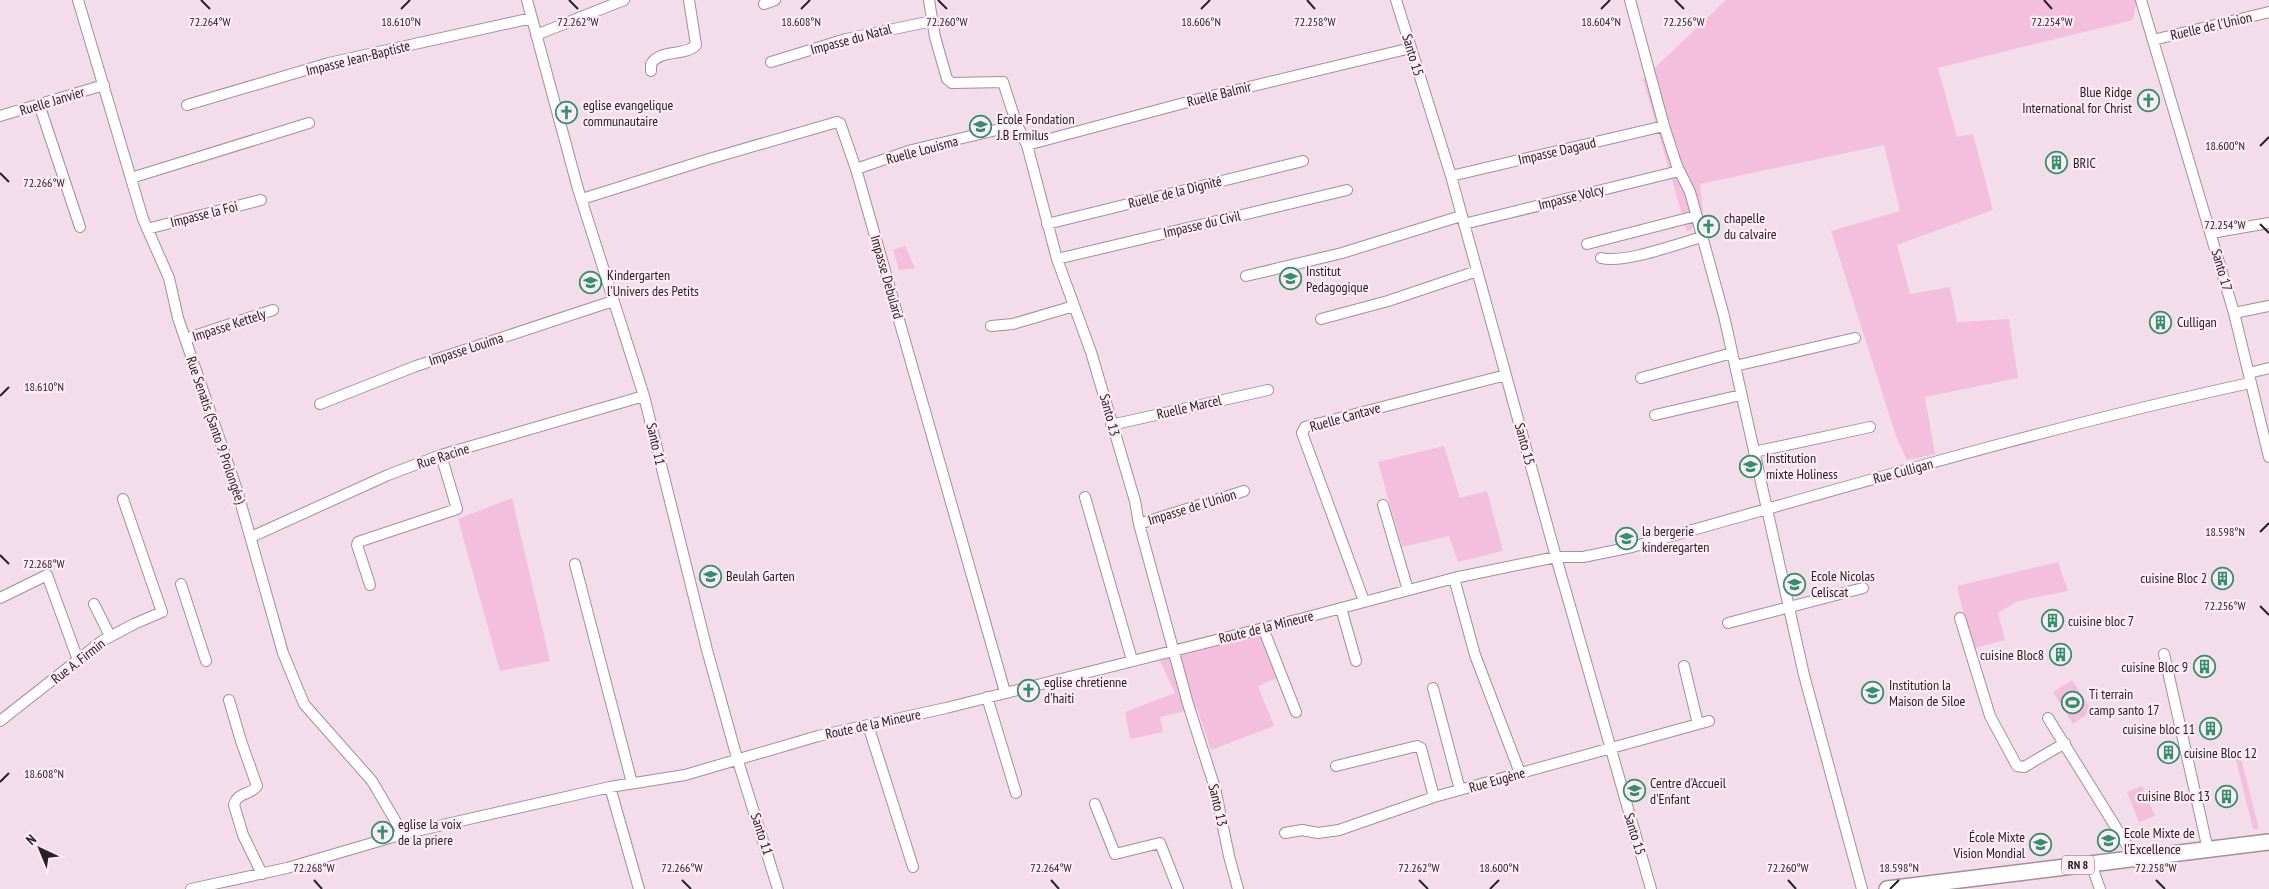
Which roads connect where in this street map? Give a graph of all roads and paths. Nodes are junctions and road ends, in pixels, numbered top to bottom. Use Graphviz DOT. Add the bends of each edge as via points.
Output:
graph roads {
  1 [pos="78,0"];
  2 [pos="527,0"];
  3 [pos="624,0"];
  4 [pos="689,0"];
  5 [pos="775,0"];
  6 [pos="929,0"];
  7 [pos="1396,0"];
  8 [pos="1630,0"];
  9 [pos="2141,0"];
  10 [pos="764,4"];
  11 [pos="2269,12"];
  12 [pos="532,18"];
  13 [pos="932,21"];
  14 [pos="536,35"];
  15 [pos="2153,40"];
  16 [pos="1411,48"];
  17 [pos="771,62"];
  18 [pos="651,71"];
  19 [pos="104,85"];
  20 [pos="39,104"];
  21 [pos="187,105"];
  22 [pos="0,116"];
  23 [pos="309,123"];
  24 [pos="1017,125"];
  25 [pos="1664,126"];
  26 [pos="1027,145"];
  27 [pos="1303,161"];
  28 [pos="856,169"];
  29 [pos="1679,171"];
  30 [pos="1451,176"];
  31 [pos="131,178"];
  32 [pos="1346,190"];
  33 [pos="582,199"];
  34 [pos="260,200"];
  35 [pos="1696,216"];
  36 [pos="1463,220"];
  37 [pos="2269,223"];
  38 [pos="1047,224"];
  39 [pos="80,226"];
  40 [pos="147,229"];
  41 [pos="2211,233"];
  42 [pos="1702,237"];
  43 [pos="1587,244"];
  44 [pos="1601,258"];
  45 [pos="1057,260"];
  46 [pos="1477,271"];
  47 [pos="1246,276"];
  48 [pos="613,301"];
  49 [pos="1074,306"];
  50 [pos="2269,306"];
  51 [pos="273,310"];
  52 [pos="2234,313"];
  53 [pos="1321,319"];
  54 [pos="991,326"];
  55 [pos="1855,338"];
  56 [pos="185,339"];
  57 [pos="1732,353"];
  58 [pos="1735,366"];
  59 [pos="2269,368"];
  60 [pos="1506,374"];
  61 [pos="1641,378"];
  62 [pos="2249,378"];
  63 [pos="1268,390"];
  64 [pos="1741,395"];
  65 [pos="644,396"];
  66 [pos="320,404"];
  67 [pos="1655,416"];
  68 [pos="1112,425"];
  69 [pos="1870,427"];
  70 [pos="1754,452"];
  71 [pos="441,455"];
  72 [pos="2269,457"];
  73 [pos="1244,491"];
  74 [pos="1085,497"];
  75 [pos="123,499"];
  76 [pos="1383,505"];
  77 [pos="1766,510"];
  78 [pos="1139,524"];
  79 [pos="251,537"];
  80 [pos="1556,558"];
  81 [pos="575,564"];
  82 [pos="1454,578"];
  83 [pos="181,584"];
  84 [pos="370,585"];
  85 [pos="1863,588"];
  86 [pos="1408,590"];
  87 [pos="0,598"];
  88 [pos="1364,601"];
  89 [pos="94,604"];
  90 [pos="1788,606"];
  91 [pos="1341,608"];
  92 [pos="1960,618"];
  93 [pos="1728,623"];
  94 [pos="1263,628"];
  95 [pos="110,636"];
  96 [pos="1173,650"];
  97 [pos="2164,654"];
  98 [pos="78,660"];
  99 [pos="1132,660"];
  100 [pos="206,661"];
  101 [pos="1356,661"];
  102 [pos="1684,666"];
  103 [pos="1433,688"];
  104 [pos="1005,692"];
  105 [pos="987,697"];
  106 [pos="229,700"];
  107 [pos="1296,712"];
  108 [pos="2048,718"];
  109 [pos="0,721"];
  110 [pos="868,725"];
  111 [pos="2064,743"];
  112 [pos="1610,748"];
  113 [pos="737,758"];
  114 [pos="1336,766"];
  115 [pos="1520,773"];
  116 [pos="632,783"];
  117 [pos="610,786"];
  118 [pos="1460,790"];
  119 [pos="1016,793"];
  120 [pos="1434,797"];
  121 [pos="1095,804"];
  122 [pos="1285,833"];
  123 [pos="403,834"];
  124 [pos="2269,842"];
  125 [pos="2208,850"];
  126 [pos="2135,858"];
  127 [pos="2091,864"];
  128 [pos="913,867"];
  129 [pos="262,874"];
  130 [pos="190,889"];
  131 [pos="638,889"];
  132 [pos="778,889"];
  133 [pos="1178,889"];
  134 [pos="1238,889"];
  135 [pos="1651,889"];
  136 [pos="1862,889"];
  137 [pos="1887,889"];
  138 [pos="1893,889"];
  139 [pos="2100,889"];
  1 -- 19 [label="street, Rue Senatis (Santo 9 Prolongée)"];
  2 -- 12 [label="street, Santo 11"];
  3 -- 14 [label="street"];
  4 -- 18 [label="street" via="696,45 660,56 651,64"];
  5 -- 10 [label="street"];
  6 -- 13 [label="street, Santo 13"];
  7 -- 16 [label="street, Santo 15"];
  8 -- 25 [label="street"];
  9 -- 15 [label="street, Santo 17"];
  11 -- 15 [label="street, Ruelle de l'Union"];
  12 -- 14 [label="street, Santo 11"];
  12 -- 21 [label="street, Impasse Jean-Baptiste" via="329,63"];
  13 -- 17 [label="street, Impasse du Natal" via="846,39"];
  13 -- 24 [label="street, Santo 13" via="949,82 1003,82"];
  14 -- 33 [label="street, Santo 11"];
  15 -- 41 [label="street, Santo 17"];
  16 -- 26 [label="street, Ruelle Balmir"];
  16 -- 30 [label="street, Santo 15"];
  19 -- 20 [label="street, Ruelle Janvier"];
  19 -- 31 [label="street, Rue Senatis (Santo 9 Prolongée)"];
  20 -- 22 [label="street, Ruelle Janvier"];
  20 -- 39 [label="street"];
  23 -- 31 [label="street"];
  24 -- 26 [label="street, Santo 13"];
  24 -- 28 [label="street, Ruelle Louisma" via="912,150"];
  25 -- 29 [label="street"];
  25 -- 30 [label="street, Impasse Dagaud"];
  26 -- 38 [label="street, Santo 13"];
  27 -- 38 [label="street, Ruelle de la Dignité"];
  28 -- 33 [label="street, Impasse Debulard" via="843,126 836,122"];
  28 -- 104 [label="street, Impasse Debulard"];
  29 -- 35 [label="street" via="1690,192"];
  29 -- 36 [label="street, Impasse Volcy"];
  30 -- 36 [label="street, Santo 15"];
  31 -- 40 [label="street, Rue Senatis (Santo 9 Prolongée)"];
  32 -- 45 [label="street, Impasse du Civil"];
  33 -- 48 [label="street, Santo 11"];
  34 -- 40 [label="street, Impasse la Foi"];
  35 -- 42 [label="street"];
  35 -- 43 [label="street"];
  36 -- 46 [label="street, Santo 15"];
  36 -- 47 [label="street, Impasse Volcy"];
  37 -- 41 [label="street"];
  38 -- 45 [label="street, Santo 13"];
  40 -- 56 [label="street, Rue Senatis (Santo 9 Prolongée)" via="169,278"];
  41 -- 52 [label="street, Santo 17"];
  42 -- 44 [label="street" via="1635,256"];
  42 -- 57 [label="street"];
  45 -- 49 [label="street, Santo 13"];
  46 -- 53 [label="street"];
  46 -- 60 [label="street, Santo 15"];
  48 -- 65 [label="street, Santo 11"];
  48 -- 66 [label="street, Impasse Louima" via="416,366"];
  49 -- 54 [label="street" via="1013,324"];
  49 -- 68 [label="street, Santo 13" via="1103,388"];
  50 -- 52 [label="street"];
  51 -- 56 [label="street, Impasse Kettely"];
  52 -- 62 [label="street, Santo 17"];
  55 -- 58 [label="street"];
  56 -- 79 [label="street, Rue Senatis (Santo 9 Prolongée)"];
  57 -- 58 [label="street"];
  57 -- 61 [label="street"];
  58 -- 64 [label="street"];
  59 -- 62 [label="street, Rue Culligan"];
  60 -- 80 [label="street, Santo 15"];
  60 -- 88 [label="street, Ruelle Cantave" via="1303,430"];
  62 -- 72 [label="street, Santo 17"];
  62 -- 77 [label="street, Rue Culligan"];
  63 -- 68 [label="street, Ruelle Marcel"];
  64 -- 67 [label="street"];
  64 -- 70 [label="street"];
  65 -- 71 [label="street, Rue Racine"];
  65 -- 113 [label="street, Santo 11"];
  68 -- 78 [label="street, Santo 13"];
  69 -- 70 [label="street"];
  70 -- 77 [label="street"];
  71 -- 79 [label="street, Rue Racine" via="388,475"];
  71 -- 84 [label="street" via="457,509 358,542"];
  73 -- 78 [label="street, Impasse de l'Union"];
  74 -- 99 [label="street"];
  75 -- 95 [label="street, Rue A. Firmin" via="162,612"];
  76 -- 86 [label="street"];
  77 -- 80 [label="street, Rue Culligan" via="1632,547 1583,557"];
  77 -- 90 [label="street"];
  78 -- 96 [label="street, Santo 13"];
  79 -- 123 [label="street, Rue Senatis (Santo 9 Prolongée)" via="283,653 304,704 372,781"];
  80 -- 82 [label="street, Route de la Mineure"];
  80 -- 112 [label="street, Santo 15"];
  81 -- 116 [label="street"];
  82 -- 86 [label="street, Route de la Mineure"];
  82 -- 115 [label="street" via="1477,663"];
  83 -- 100 [label="street"];
  85 -- 90 [label="street"];
  86 -- 88 [label="street, Route de la Mineure"];
  87 -- 98 [label="street" via="47,576"];
  88 -- 91 [label="street, Route de la Mineure"];
  89 -- 95 [label="street"];
  90 -- 93 [label="street"];
  90 -- 136 [label="street"];
  91 -- 94 [label="street, Route de la Mineure"];
  91 -- 101 [label="street"];
  92 -- 111 [label="street" via="1990,716 2016,766 2024,767"];
  94 -- 96 [label="street, Route de la Mineure"];
  94 -- 107 [label="street"];
  95 -- 98 [label="street, Rue A. Firmin"];
  96 -- 99 [label="street, Route de la Mineure"];
  96 -- 134 [label="street, Santo 13" via="1216,788"];
  97 -- 125 [label="street"];
  98 -- 109 [label="street, Rue A. Firmin"];
  99 -- 104 [label="street, Route de la Mineure"];
  102 -- 112 [label="street, Rue Eugène" via="1704,722"];
  103 -- 118 [label="street"];
  104 -- 105 [label="street, Route de la Mineure"];
  105 -- 110 [label="street, Route de la Mineure"];
  105 -- 119 [label="street"];
  106 -- 129 [label="street" via="257,786 255,790 239,796 234,805 243,834"];
  108 -- 111 [label="street"];
  110 -- 113 [label="street, Route de la Mineure"];
  110 -- 128 [label="street"];
  111 -- 126 [label="street"];
  112 -- 115 [label="street, Rue Eugène"];
  112 -- 135 [label="street, Santo 15"];
  113 -- 116 [label="street, Route de la Mineure" via="685,775"];
  113 -- 132 [label="street, Santo 11"];
  114 -- 120 [label="street" via="1417,746 1421,748"];
  115 -- 118 [label="street, Rue Eugène"];
  116 -- 117 [label="street, Route de la Mineure"];
  117 -- 123 [label="street, Route de la Mineure"];
  117 -- 131 [label="street"];
  118 -- 120 [label="street, Rue Eugène"];
  120 -- 122 [label="street, Rue Eugène" via="1338,830"];
  121 -- 133 [label="street" via="1115,854 1160,843"];
  123 -- 129 [label="street, Route de la Mineure"];
  124 -- 125 [label="main road, RN 8"];
  125 -- 126 [label="main road, RN 8"];
  126 -- 127 [label="main road, RN 8"];
  127 -- 138 [label="main road, RN 8"];
  127 -- 139 [label="street"];
  129 -- 130 [label="street, Route de la Mineure"];
  137 -- 138 [label="main road, RN 8"];
}
